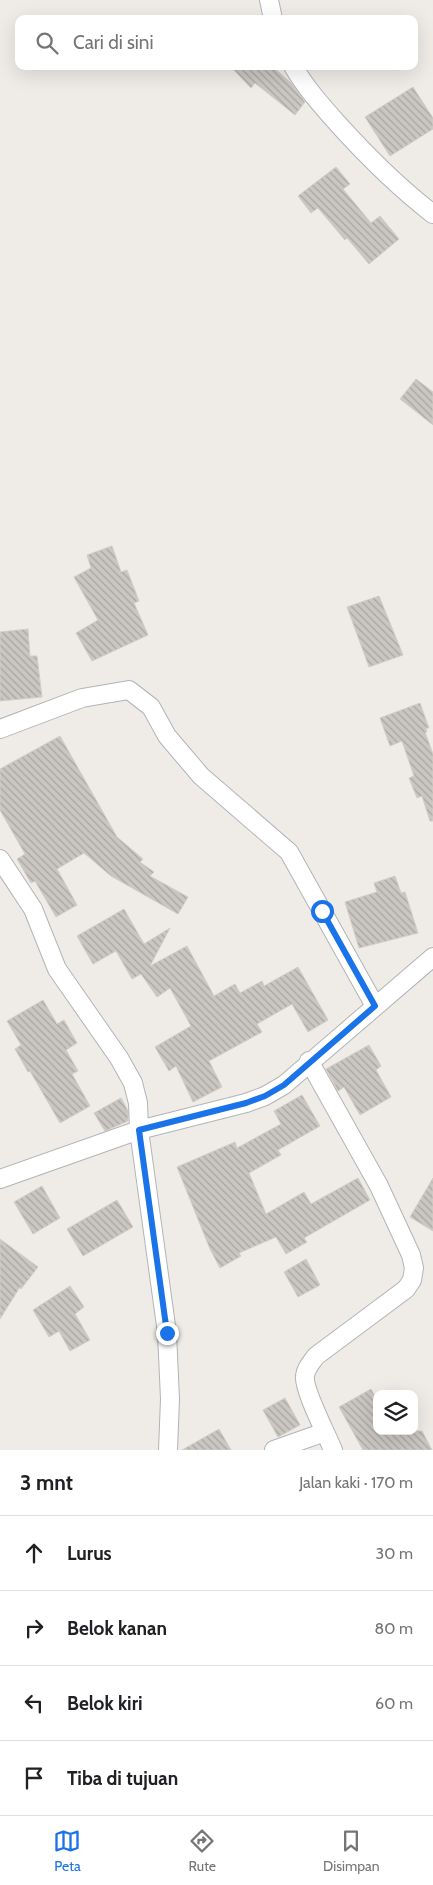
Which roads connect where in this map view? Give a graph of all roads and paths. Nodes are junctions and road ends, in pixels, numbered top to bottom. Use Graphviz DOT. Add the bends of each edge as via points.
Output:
graph roads {
  1 [pos="269,0"];
  2 [pos="272,15"];
  3 [pos="295,70"];
  4 [pos="433,214"];
  5 [pos="0,729"];
  6 [pos="0,860"];
  7 [pos="433,956"];
  8 [pos="375,1006"];
  9 [pos="309,1061"];
  10 [pos="139,1130"];
  11 [pos="0,1179"];
  12 [pos="325,1432"];
  13 [pos="168,1450"];
  14 [pos="274,1450"];
  15 [pos="333,1450"];
  1 -- 2 [label="street"];
  3 -- 4 [label="street" via="326,111 367,156"];
  5 -- 8 [label="street" via="82,698 129,690 151,707 167,736 201,776 289,852"];
  6 -- 10 [label="street" via="33,910 58,969 133,1083"];
  7 -- 8 [label="street"];
  8 -- 9 [label="street"];
  9 -- 10 [label="street" via="284,1085 265,1096"];
  9 -- 12 [label="street" via="379,1186 414,1268 406,1289 316,1356 308,1367 304,1379"];
  10 -- 11 [label="street"];
  10 -- 13 [label="street" via="167,1333"];
  12 -- 14 [label="street"];
  12 -- 15 [label="street"];
}
